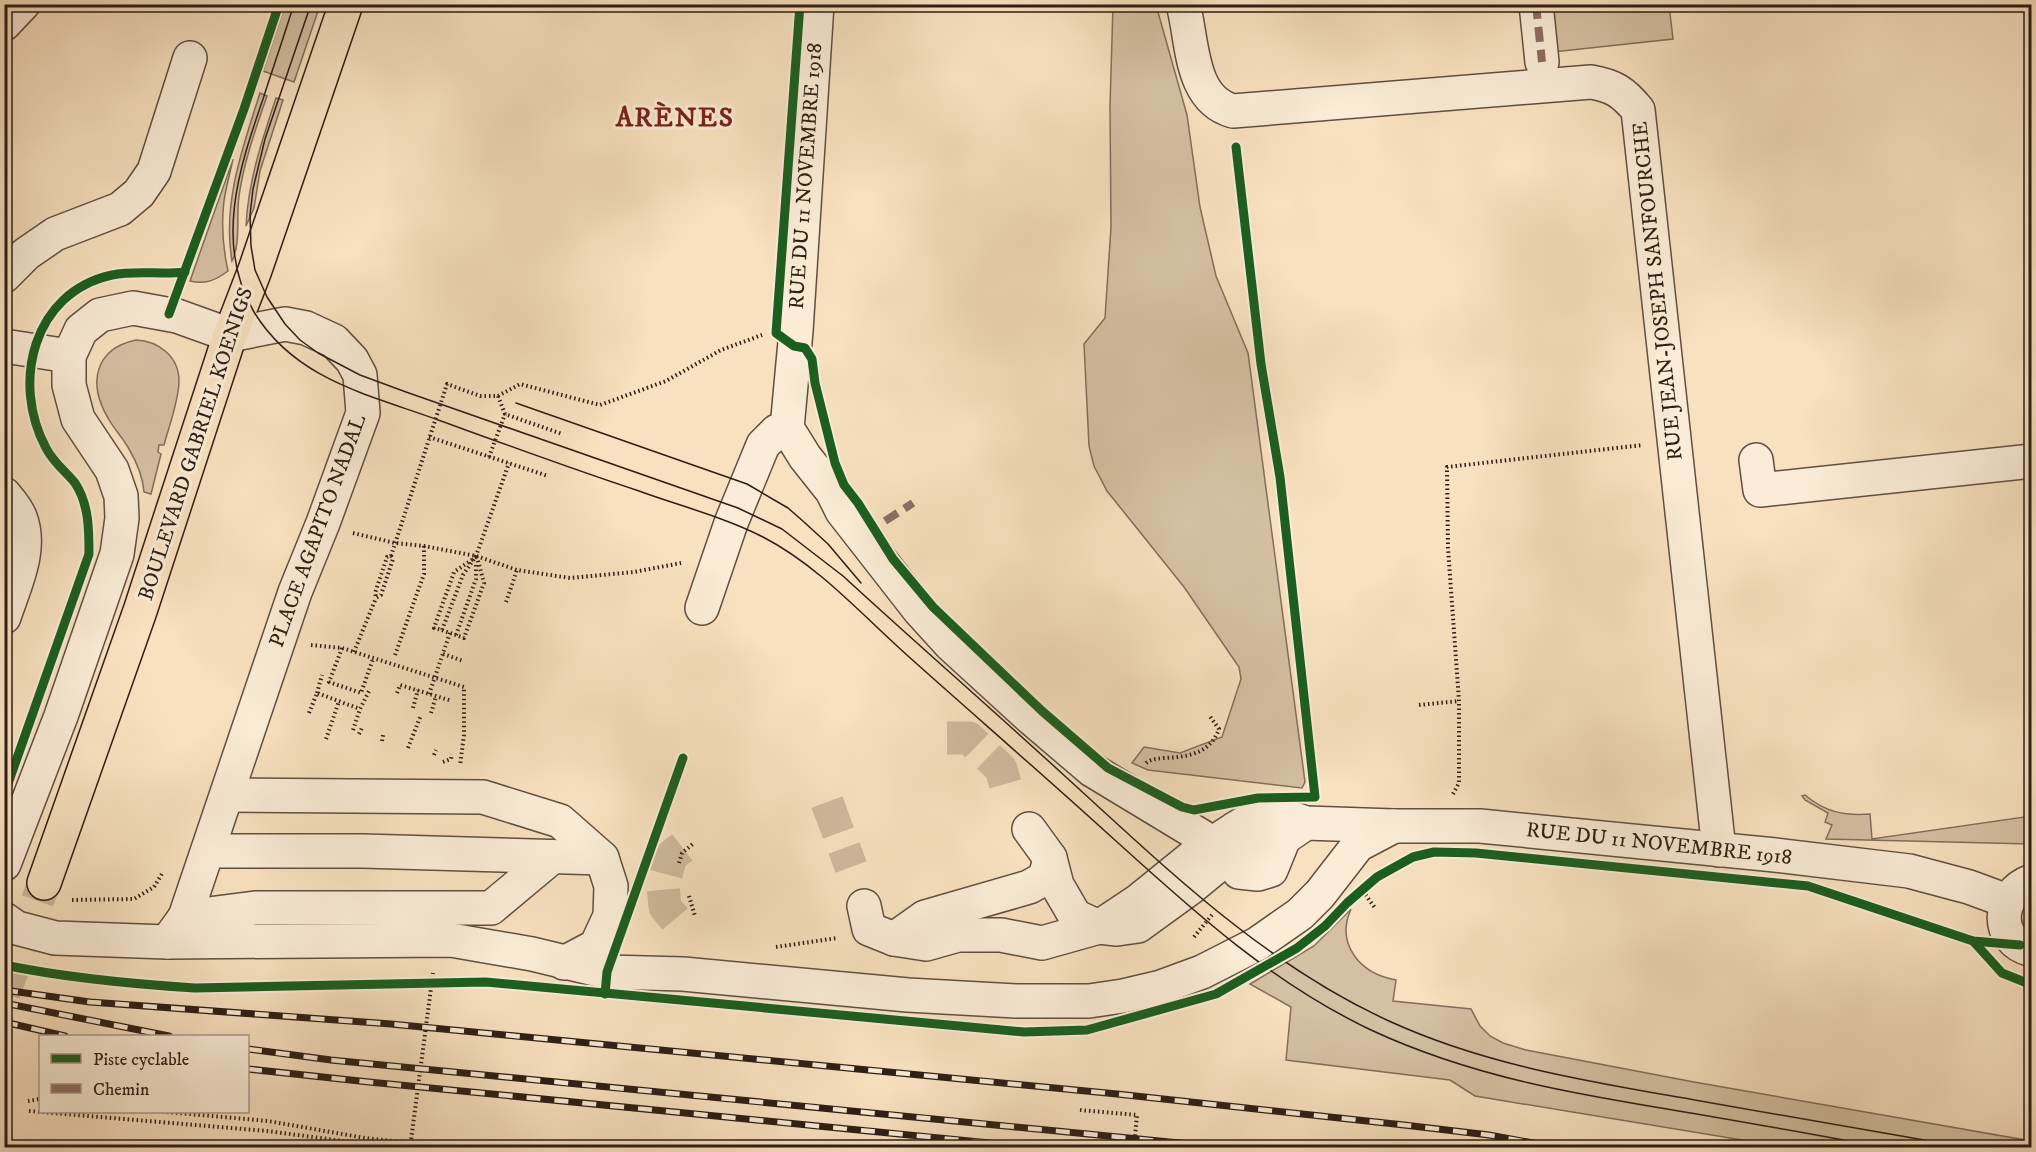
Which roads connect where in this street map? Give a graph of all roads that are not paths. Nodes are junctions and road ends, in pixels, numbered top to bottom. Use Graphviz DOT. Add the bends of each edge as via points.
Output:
graph roads {
  1 [pos="23,4"];
  2 [pos="346,4"];
  3 [pos="816,4"];
  4 [pos="1183,4"];
  5 [pos="1536,4"];
  6 [pos="4,24"];
  7 [pos="190,58"];
  8 [pos="1542,62"];
  9 [pos="4,276"];
  10 [pos="230,334"];
  11 [pos="4,346"];
  12 [pos="69,357"];
  13 [pos="787,428"];
  14 [pos="1756,459"];
  15 [pos="2031,461"];
  16 [pos="4,494"];
  17 [pos="702,608"];
  18 [pos="4,617"];
  19 [pos="226,795"];
  20 [pos="1394,826"];
  21 [pos="1029,829"];
  22 [pos="1295,830"];
  23 [pos="1719,850"];
  24 [pos="208,851"];
  25 [pos="1220,851"];
  26 [pos="552,856"];
  27 [pos="602,858"];
  28 [pos="1050,858"];
  29 [pos="4,864"];
  30 [pos="2019,891"];
  31 [pos="56,892"];
  32 [pos="491,908"];
  33 [pos="4,919"];
  34 [pos="1099,927"];
  35 [pos="176,929"];
  36 [pos="2031,950"];
  37 [pos="532,954"];
  38 [pos="564,963"];
  1 -- 6 [label="street"];
  2 -- 10 [label="main road, BOULEVARD GABRIEL KOENIGS"];
  3 -- 13 [label="street, RUE DU 11 NOVEMBRE 1918"];
  4 -- 23 [label="street, RUE JEAN-JOSEPH SANFOURCHE" via="1191,56 1210,97 1233,111 1591,82 1610,85 1628,97 1638,110"];
  5 -- 8 [label="street"];
  7 -- 9 [label="street" via="154,171 139,193 120,209 55,234"];
  10 -- 12 [label="street" via="177,316 133,308 100,315 81,330"];
  10 -- 19 [label="street, PLACE AGAPITO NADAL" via="285,324 327,336 352,360 360,375 363,412 295,592"];
  10 -- 31 [label="main road, BOULEVARD GABRIEL KOENIGS" via="140,611"];
  11 -- 12 [label="street"];
  12 -- 29 [label="street" via="69,385 78,418 112,470 121,496 122,518 117,554"];
  13 -- 17 [label="street" via="777,431 763,445"];
  13 -- 25 [label="street" via="842,511 950,644 1092,770"];
  14 -- 15 [label="street" via="1760,490"];
  16 -- 18 [label="street" via="20,515 25,533 23,558"];
  19 -- 24 [label="street, PLACE AGAPITO NADAL"];
  19 -- 27 [label="street" via="483,797 560,821"];
  20 -- 22 [label="street, RUE DU 11 NOVEMBRE 1918"];
  20 -- 23 [label="street, RUE DU 11 NOVEMBRE 1918" via="1480,826"];
  20 -- 38 [label="street" via="1358,845 1300,914 1257,944 1202,972 1123,996 1089,1001 1016,1001 920,996 683,974 607,972"];
  21 -- 28 [label="street"];
  22 -- 25 [label="street, RUE DU 11 NOVEMBRE 1918" via="1282,815 1248,822"];
  22 -- 25 [label="street" via="1271,870 1258,874 1239,872"];
  23 -- 30 [label="street, RUE DU 11 NOVEMBRE 1918" via="1909,871 1969,887"];
  24 -- 26 [label="street"];
  24 -- 35 [label="street, PLACE AGAPITO NADAL"];
  25 -- 34 [label="street, RUE DU 11 NOVEMBRE 1918" via="1196,854"];
  26 -- 27 [label="street"];
  26 -- 32 [label="street"];
  27 -- 38 [label="street" via="610,886 610,916 596,946"];
  28 -- 34 [label="street" via="1057,885 1074,915"];
  28 -- 34 [label="street, RUE DU 11 NOVEMBRE 1918" via="1045,878 1029,887 926,917 876,925 926,944 958,935 1001,935 1042,943"];
  30 -- 36 [label="street" via="2004,917 2006,928 2019,945"];
  32 -- 35 [label="street" via="255,908"];
  32 -- 37 [label="street"];
  33 -- 35 [label="street" via="17,928 55,938"];
  35 -- 37 [label="street" via="451,939"];
  37 -- 38 [label="street"];
}
